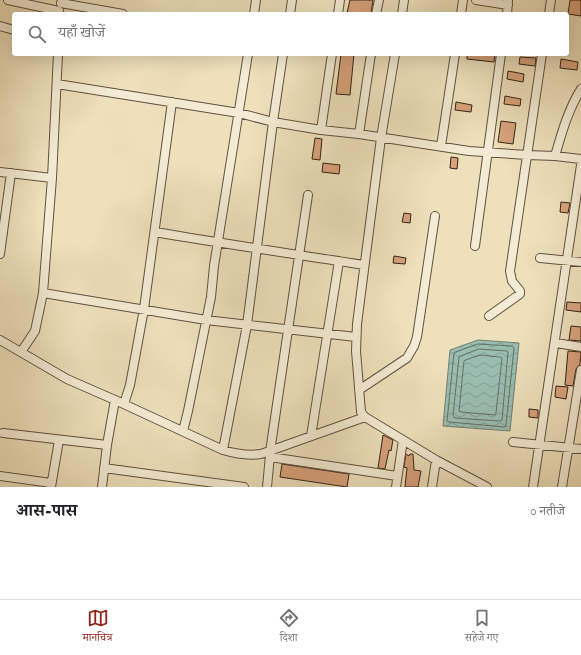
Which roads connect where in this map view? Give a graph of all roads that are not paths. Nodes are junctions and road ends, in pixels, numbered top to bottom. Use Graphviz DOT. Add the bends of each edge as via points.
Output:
graph roads {
  1 [pos="8,0"];
  2 [pos="256,0"];
  3 [pos="292,0"];
  4 [pos="340,0"];
  5 [pos="378,0"];
  6 [pos="404,0"];
  7 [pos="463,0"];
  8 [pos="476,0"];
  9 [pos="551,0"];
  10 [pos="508,2"];
  11 [pos="60,7"];
  12 [pos="104,12"];
  13 [pos="254,12"];
  14 [pos="290,12"];
  15 [pos="338,12"];
  16 [pos="376,12"];
  17 [pos="402,12"];
  18 [pos="460,12"];
  19 [pos="506,12"];
  20 [pos="548,12"];
  21 [pos="0,26"];
  22 [pos="12,29"];
  23 [pos="58,56"];
  24 [pos="248,56"];
  25 [pos="283,56"];
  26 [pos="332,56"];
  27 [pos="371,56"];
  28 [pos="395,56"];
  29 [pos="455,56"];
  30 [pos="501,56"];
  31 [pos="542,56"];
  32 [pos="57,84"];
  33 [pos="581,89"];
  34 [pos="172,102"];
  35 [pos="239,113"];
  36 [pos="273,122"];
  37 [pos="321,130"];
  38 [pos="359,134"];
  39 [pos="381,138"];
  40 [pos="441,146"];
  41 [pos="488,153"];
  42 [pos="527,155"];
  43 [pos="558,156"];
  44 [pos="581,159"];
  45 [pos="581,165"];
  46 [pos="0,172"];
  47 [pos="11,173"];
  48 [pos="52,178"];
  49 [pos="308,195"];
  50 [pos="435,216"];
  51 [pos="155,232"];
  52 [pos="218,243"];
  53 [pos="475,246"];
  54 [pos="256,248"];
  55 [pos="0,254"];
  56 [pos="299,255"];
  57 [pos="540,258"];
  58 [pos="339,261"];
  59 [pos="567,261"];
  60 [pos="581,262"];
  61 [pos="364,265"];
  62 [pos="43,293"];
  63 [pos="144,309"];
  64 [pos="489,316"];
  65 [pos="206,320"];
  66 [pos="247,325"];
  67 [pos="289,330"];
  68 [pos="327,334"];
  69 [pos="356,338"];
  70 [pos="0,340"];
  71 [pos="556,343"];
  72 [pos="581,346"];
  73 [pos="22,351"];
  74 [pos="581,370"];
  75 [pos="359,393"];
  76 [pos="115,400"];
  77 [pos="125,403"];
  78 [pos="363,414"];
  79 [pos="184,428"];
  80 [pos="3,433"];
  81 [pos="312,434"];
  82 [pos="59,440"];
  83 [pos="403,440"];
  84 [pos="512,442"];
  85 [pos="107,445"];
  86 [pos="540,446"];
  87 [pos="223,447"];
  88 [pos="569,448"];
  89 [pos="581,449"];
  90 [pos="270,450"];
  91 [pos="436,460"];
  92 [pos="104,468"];
  93 [pos="0,476"];
  94 [pos="398,476"];
  95 [pos="51,485"];
  96 [pos="102,487"];
  97 [pos="244,487"];
  98 [pos="267,487"];
  99 [pos="396,487"];
  100 [pos="432,487"];
  101 [pos="487,487"];
  102 [pos="533,487"];
  103 [pos="562,487"];
  1 -- 11 [label="street"];
  2 -- 13 [label="street"];
  3 -- 14 [label="street"];
  4 -- 15 [label="street"];
  5 -- 16 [label="street"];
  6 -- 17 [label="street"];
  7 -- 18 [label="street"];
  8 -- 10 [label="street"];
  9 -- 20 [label="street"];
  10 -- 19 [label="street"];
  11 -- 12 [label="street"];
  21 -- 22 [label="street"];
  23 -- 32 [label="street"];
  24 -- 35 [label="street"];
  25 -- 36 [label="street"];
  26 -- 37 [label="street"];
  27 -- 38 [label="street"];
  28 -- 39 [label="street"];
  29 -- 40 [label="street"];
  30 -- 41 [label="street"];
  31 -- 42 [label="street"];
  32 -- 34 [label="street"];
  32 -- 48 [label="street"];
  33 -- 43 [label="street" via="565,120"];
  34 -- 35 [label="street"];
  34 -- 51 [label="street"];
  35 -- 36 [label="street"];
  35 -- 52 [label="street"];
  36 -- 37 [label="street"];
  36 -- 54 [label="street"];
  37 -- 38 [label="street"];
  38 -- 39 [label="street"];
  39 -- 40 [label="street"];
  39 -- 61 [label="street"];
  40 -- 41 [label="street"];
  41 -- 42 [label="street"];
  41 -- 53 [label="street"];
  42 -- 43 [label="street"];
  42 -- 64 [label="street" via="510,271 512,281 520,291 518,296"];
  43 -- 44 [label="street"];
  45 -- 59 [label="street"];
  46 -- 47 [label="street"];
  47 -- 48 [label="street"];
  47 -- 55 [label="street"];
  48 -- 62 [label="street"];
  49 -- 56 [label="street"];
  50 -- 75 [label="street" via="414,346 407,358"];
  51 -- 52 [label="street"];
  51 -- 63 [label="street"];
  52 -- 54 [label="street"];
  52 -- 65 [label="street"];
  54 -- 56 [label="street"];
  54 -- 66 [label="street"];
  56 -- 58 [label="street"];
  56 -- 67 [label="street"];
  57 -- 59 [label="street"];
  58 -- 61 [label="street"];
  58 -- 68 [label="street"];
  59 -- 60 [label="street"];
  59 -- 71 [label="street"];
  61 -- 69 [label="street"];
  62 -- 63 [label="street"];
  62 -- 73 [label="street" via="35,331"];
  63 -- 65 [label="street"];
  63 -- 77 [label="street"];
  65 -- 66 [label="street"];
  65 -- 79 [label="street"];
  66 -- 67 [label="street"];
  66 -- 87 [label="street"];
  67 -- 68 [label="street"];
  67 -- 90 [label="street"];
  68 -- 69 [label="street"];
  68 -- 81 [label="street"];
  69 -- 75 [label="street"];
  70 -- 73 [label="street"];
  71 -- 72 [label="street"];
  71 -- 86 [label="street"];
  73 -- 76 [label="street" via="67,379"];
  74 -- 88 [label="street"];
  75 -- 78 [label="street"];
  76 -- 77 [label="street"];
  76 -- 85 [label="street"];
  77 -- 79 [label="street"];
  78 -- 81 [label="street"];
  78 -- 83 [label="street"];
  79 -- 87 [label="street"];
  80 -- 82 [label="street"];
  81 -- 90 [label="street"];
  82 -- 85 [label="street"];
  82 -- 95 [label="street"];
  83 -- 91 [label="street"];
  83 -- 94 [label="street"];
  84 -- 86 [label="street"];
  85 -- 92 [label="street"];
  86 -- 88 [label="street"];
  86 -- 102 [label="street"];
  87 -- 90 [label="street" via="236,454 251,455"];
  88 -- 89 [label="street"];
  88 -- 103 [label="street"];
  90 -- 94 [label="street"];
  90 -- 98 [label="street"];
  91 -- 100 [label="street"];
  91 -- 101 [label="street"];
  92 -- 96 [label="street"];
  92 -- 97 [label="street"];
  93 -- 95 [label="street"];
  94 -- 99 [label="street"];
}
